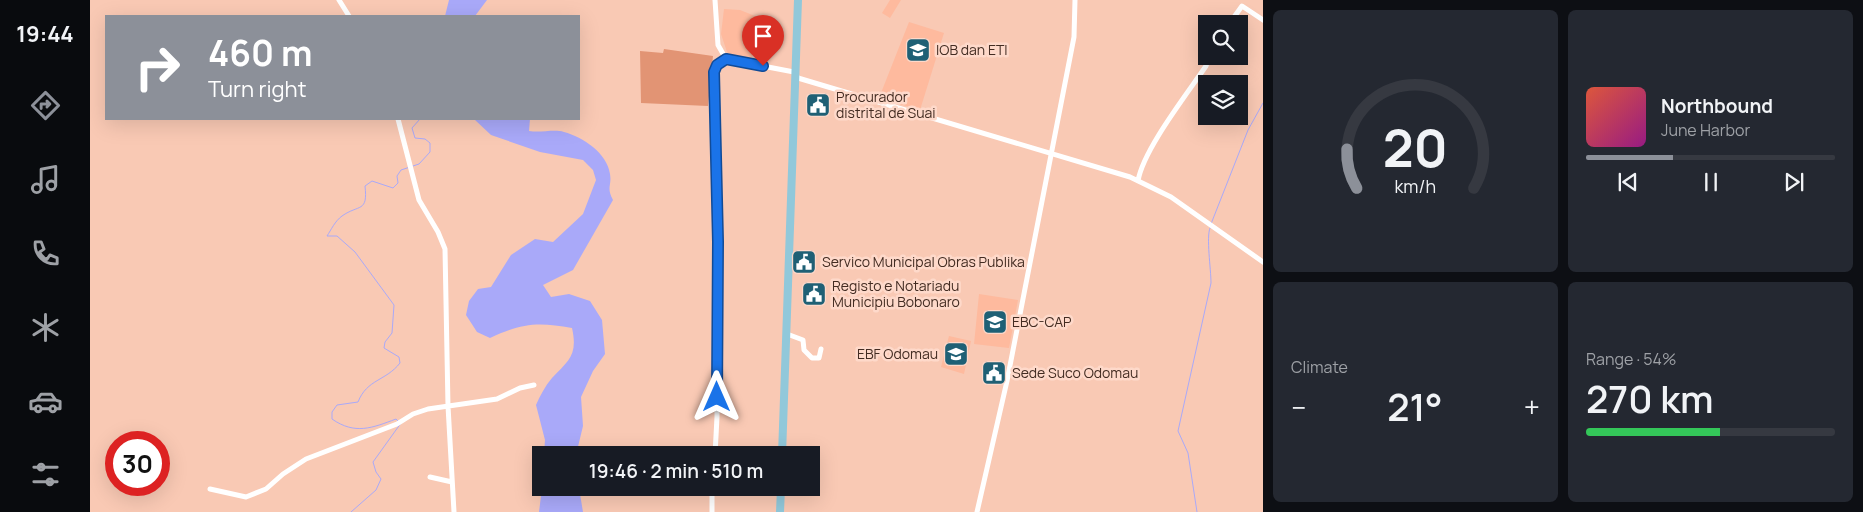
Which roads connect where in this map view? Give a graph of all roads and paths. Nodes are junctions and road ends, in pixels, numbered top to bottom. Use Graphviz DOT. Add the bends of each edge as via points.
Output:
graph roads {
  1 [pos="339,0"];
  2 [pos="715,0"];
  3 [pos="798,0"];
  4 [pos="1075,0"];
  5 [pos="348,15"];
  6 [pos="1236,15"];
  7 [pos="1263,20"];
  8 [pos="726,59"];
  9 [pos="1206,65"];
  10 [pos="794,72"];
  11 [pos="398,120"];
  12 [pos="1050,154"];
  13 [pos="1138,181"];
  14 [pos="1263,262"];
  15 [pos="787,334"];
  16 [pos="821,350"];
  17 [pos="534,385"];
  18 [pos="448,406"];
  19 [pos="715,446"];
  20 [pos="782,446"];
  21 [pos="430,477"];
  22 [pos="452,482"];
  23 [pos="210,489"];
  24 [pos="712,496"];
  25 [pos="781,496"];
  26 [pos="454,512"];
  27 [pos="712,512"];
  28 [pos="780,512"];
  29 [pos="977,512"];
  1 -- 5 [label="street"];
  2 -- 8 [label="street" via="718,45"];
  3 -- 10 [label="main road"];
  4 -- 12 [label="street" via="1074,36"];
  6 -- 7 [label="street" via="1242,6"];
  8 -- 10 [label="street"];
  8 -- 19 [label="street" via="717,65 714,72 718,242"];
  9 -- 13 [label="street" via="1164,127 1140,171"];
  10 -- 12 [label="street" via="798,78"];
  10 -- 15 [label="main road"];
  11 -- 18 [label="street" via="419,200 445,249"];
  12 -- 13 [label="street"];
  12 -- 29 [label="street" via="1007,381"];
  13 -- 14 [label="street" via="1170,197"];
  15 -- 16 [label="street" via="802,340 804,350 812,358 819,358"];
  15 -- 20 [label="main road"];
  17 -- 18 [label="street" via="497,399"];
  18 -- 22 [label="street"];
  18 -- 23 [label="street" via="413,414 401,422 306,459 266,488 246,497"];
  21 -- 22 [label="street"];
  22 -- 26 [label="street"];
  24 -- 27 [label="street"];
  25 -- 28 [label="main road"];
}
